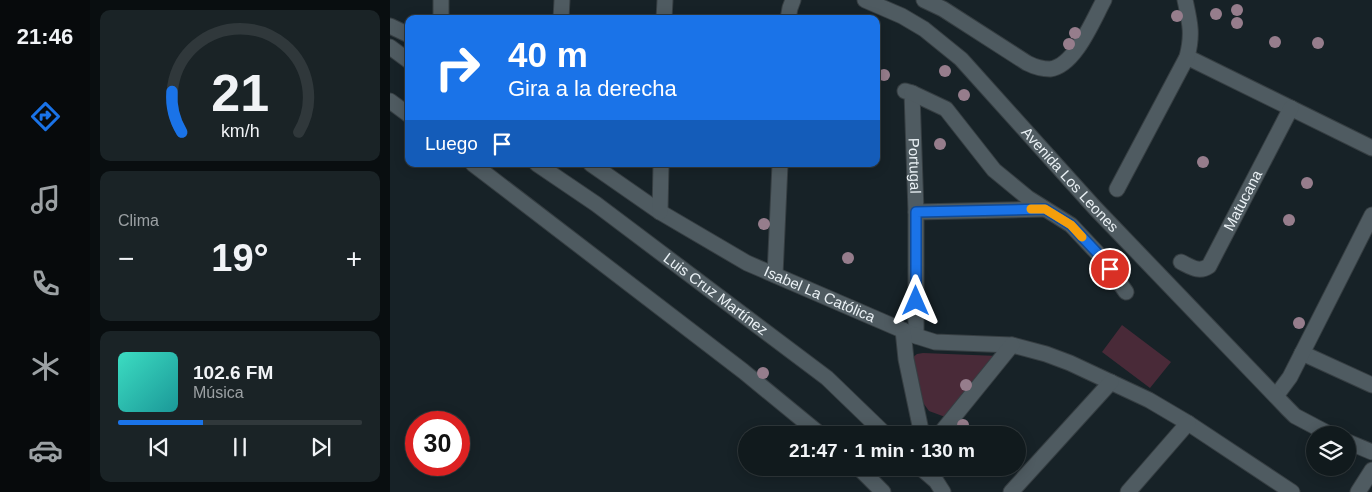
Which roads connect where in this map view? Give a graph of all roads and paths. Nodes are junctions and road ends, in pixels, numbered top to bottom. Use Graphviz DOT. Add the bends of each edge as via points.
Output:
graph roads {
  1 [pos="441,0"];
  2 [pos="562,0"];
  3 [pos="665,0"];
  4 [pos="793,0"];
  5 [pos="865,0"];
  6 [pos="924,0"];
  7 [pos="1104,0"];
  8 [pos="1185,0"];
  9 [pos="945,5"];
  10 [pos="441,15"];
  11 [pos="561,15"];
  12 [pos="664,15"];
  13 [pos="789,15"];
  14 [pos="390,26"];
  15 [pos="405,32"];
  16 [pos="390,47"];
  17 [pos="1187,57"];
  18 [pos="405,58"];
  19 [pos="390,101"];
  20 [pos="1291,108"];
  21 [pos="405,112"];
  22 [pos="1372,148"];
  23 [pos="477,167"];
  24 [pos="541,167"];
  25 [pos="595,167"];
  26 [pos="661,167"];
  27 [pos="780,167"];
  28 [pos="1117,189"];
  29 [pos="1045,209"];
  30 [pos="660,212"];
  31 [pos="916,212"];
  32 [pos="1372,215"];
  33 [pos="1181,262"];
  34 [pos="775,275"];
  35 [pos="1126,292"];
  36 [pos="909,333"];
  37 [pos="1012,345"];
  38 [pos="1302,353"];
  39 [pos="1105,379"];
  40 [pos="1372,385"];
  41 [pos="1276,396"];
  42 [pos="1188,423"];
  43 [pos="809,426"];
  44 [pos="877,426"];
  45 [pos="920,426"];
  46 [pos="946,426"];
  47 [pos="1314,426"];
  48 [pos="1356,445"];
  49 [pos="1372,452"];
  50 [pos="1372,470"];
  51 [pos="867,476"];
  52 [pos="883,492"];
  53 [pos="1011,492"];
  54 [pos="1128,492"];
  55 [pos="1292,492"];
  56 [pos="1358,492"];
  1 -- 10 [label="street"];
  2 -- 11 [label="street"];
  3 -- 12 [label="street"];
  4 -- 13 [label="street"];
  5 -- 41 [label="street, Avenida Los Leones" via="924,29 962,59 1095,208"];
  6 -- 9 [label="street"];
  7 -- 9 [label="street" via="1082,41 1064,64 1051,69 1027,63"];
  8 -- 17 [label="street" via="1192,40"];
  14 -- 15 [label="street"];
  16 -- 18 [label="street"];
  17 -- 20 [label="street"];
  17 -- 28 [label="street"];
  19 -- 21 [label="street"];
  20 -- 22 [label="street"];
  20 -- 33 [label="street, Matucana" via="1209,266 1198,270"];
  23 -- 43 [label="street" via="743,371"];
  24 -- 44 [label="street, Luis Cruz Martínez" via="763,328 827,378"];
  25 -- 30 [label="street, Isabel La Católica"];
  26 -- 30 [label="street"];
  27 -- 34 [label="street"];
  29 -- 31 [label="street"];
  29 -- 31 [label="street, Portugal" via="994,170 946,109 908,92"];
  29 -- 35 [label="street" via="1071,225 1102,258"];
  30 -- 34 [label="street, Isabel La Católica" via="747,264"];
  31 -- 36 [label="street, Portugal"];
  32 -- 38 [label="street"];
  34 -- 36 [label="street, Isabel La Católica"];
  36 -- 37 [label="street, Isabel La Católica" via="935,342"];
  36 -- 45 [label="street, Portugal" via="906,359"];
  37 -- 39 [label="street, Isabel La Católica" via="1046,354"];
  37 -- 46 [label="street"];
  38 -- 40 [label="street"];
  38 -- 41 [label="street"];
  39 -- 42 [label="street"];
  39 -- 53 [label="street"];
  41 -- 47 [label="street, Avenida Los Leones" via="1295,416"];
  42 -- 54 [label="street"];
  42 -- 55 [label="street"];
  48 -- 49 [label="street"];
  50 -- 56 [label="street"];
  51 -- 52 [label="street"];
}
